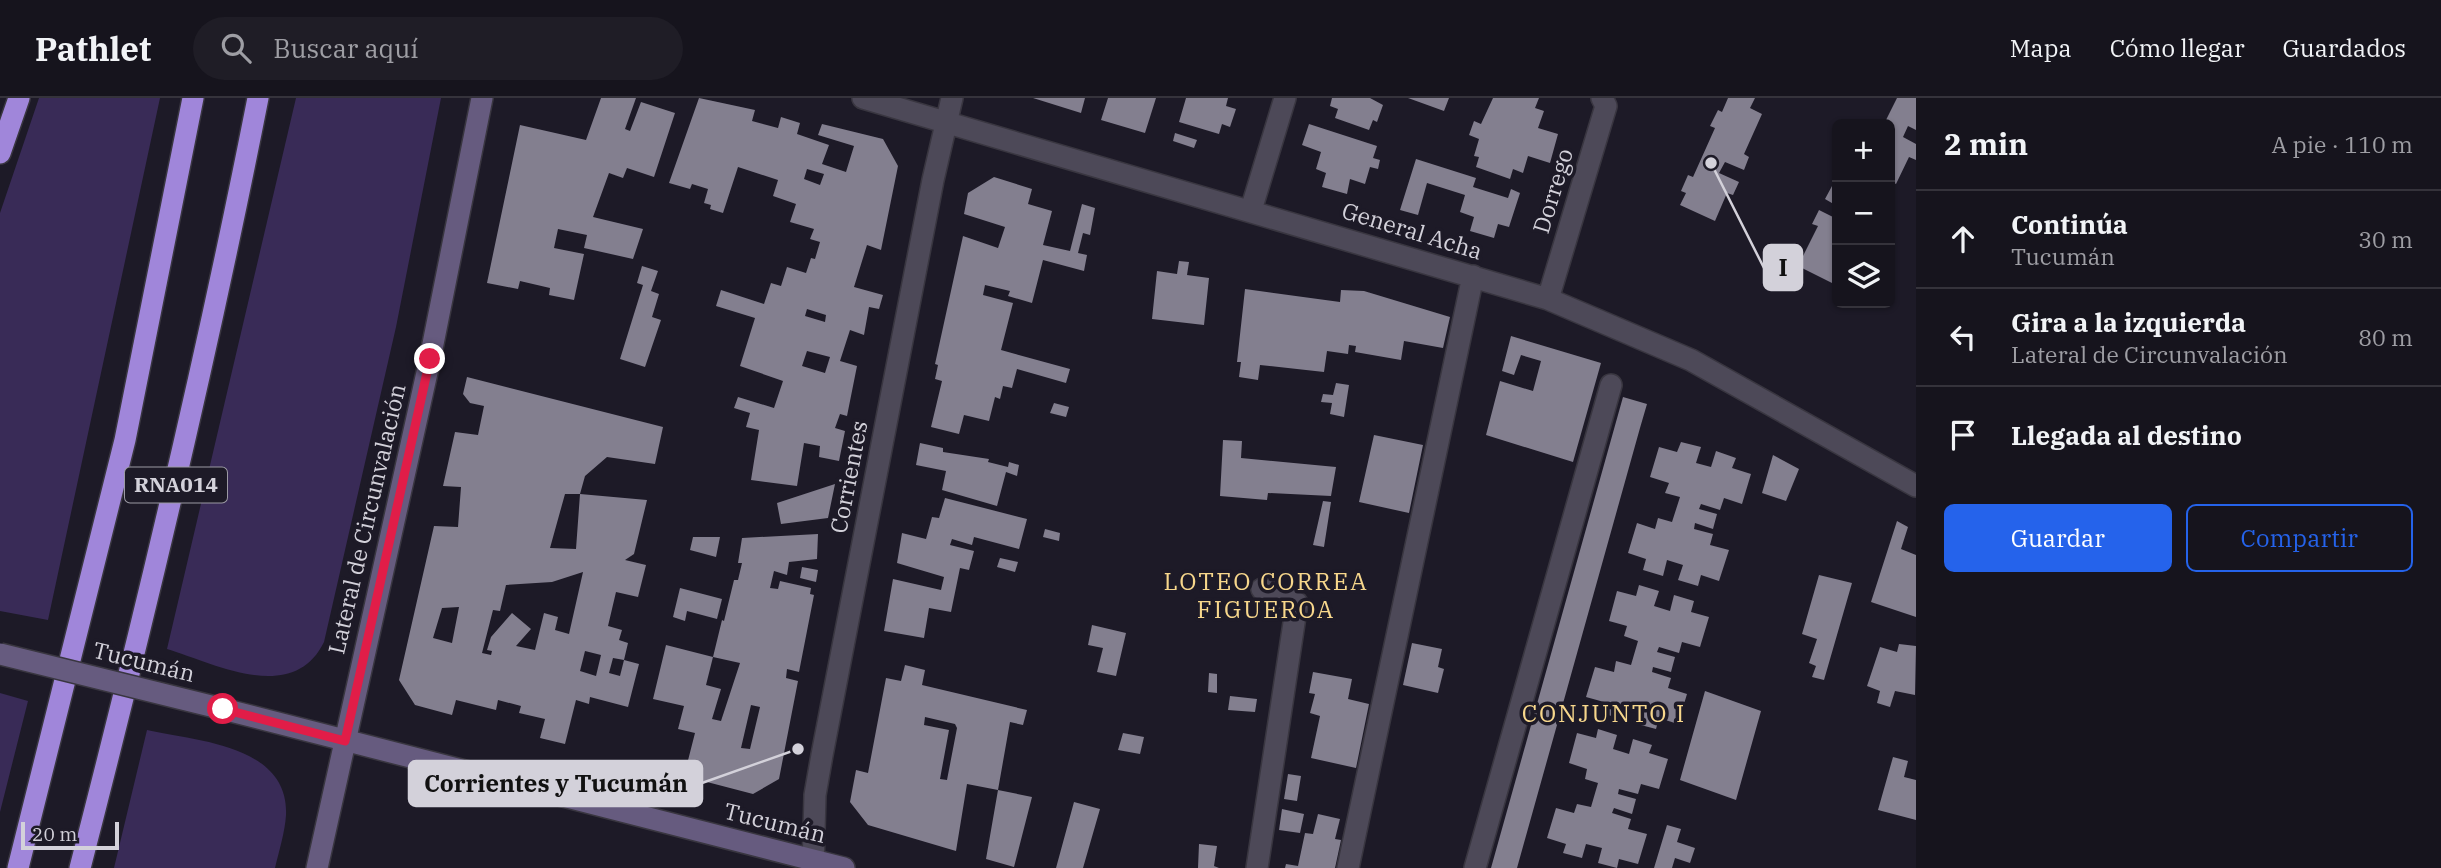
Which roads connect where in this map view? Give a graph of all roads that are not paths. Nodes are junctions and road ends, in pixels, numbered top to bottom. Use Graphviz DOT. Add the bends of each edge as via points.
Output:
graph roads {
  1 [pos="19,98"];
  2 [pos="193,98"];
  3 [pos="258,98"];
  4 [pos="482,98"];
  5 [pos="863,98"];
  6 [pos="952,98"];
  7 [pos="1285,98"];
  8 [pos="1602,98"];
  9 [pos="947,120"];
  10 [pos="0,153"];
  11 [pos="1251,211"];
  12 [pos="1473,276"];
  13 [pos="1548,299"];
  14 [pos="1611,385"];
  15 [pos="1916,486"];
  16 [pos="1262,589"];
  17 [pos="0,654"];
  18 [pos="345,741"];
  19 [pos="813,864"];
  20 [pos="18,868"];
  21 [pos="80,868"];
  22 [pos="317,868"];
  23 [pos="844,868"];
  24 [pos="1257,868"];
  25 [pos="1348,868"];
  26 [pos="1475,868"];
  1 -- 10 [label="highway"];
  2 -- 20 [label="highway, RNA014" via="125,440"];
  3 -- 21 [label="highway, RNA014" via="178,477"];
  4 -- 18 [label="street, Lateral de Circunvalación" via="430,359"];
  5 -- 9 [label="street, General Acha"];
  6 -- 9 [label="street, Corrientes"];
  7 -- 11 [label="street"];
  8 -- 13 [label="street, Dorrego" via="1606,106"];
  9 -- 11 [label="street, General Acha"];
  9 -- 19 [label="street, Corrientes" via="815,795"];
  11 -- 12 [label="street, General Acha"];
  12 -- 13 [label="street, General Acha"];
  12 -- 25 [label="street"];
  13 -- 15 [label="street, General Acha" via="1691,360"];
  14 -- 26 [label="street"];
  16 -- 24 [label="street" via="1297,603"];
  17 -- 18 [label="street, Tucumán, bridge"];
  18 -- 19 [label="street, Tucumán"];
  18 -- 22 [label="street, Lateral de Circunvalación"];
  19 -- 23 [label="street, Tucumán"];
}
